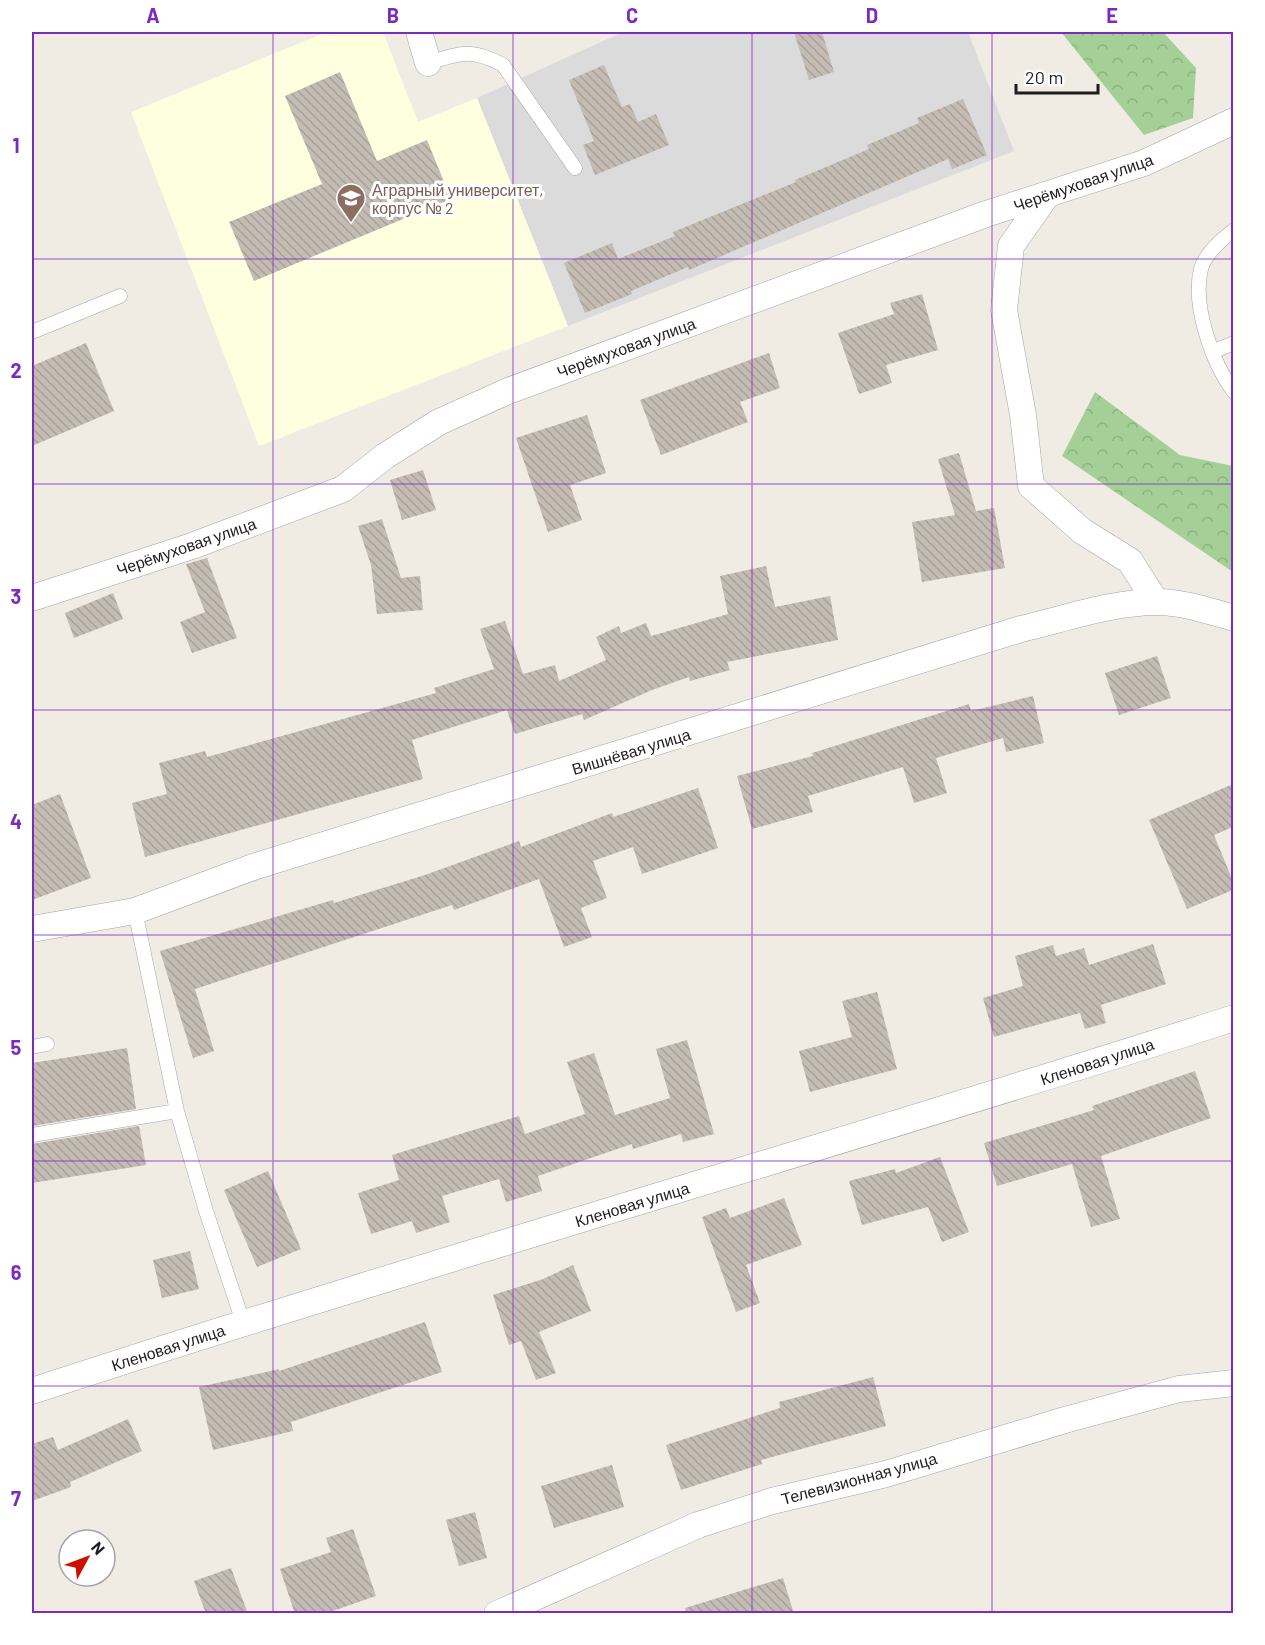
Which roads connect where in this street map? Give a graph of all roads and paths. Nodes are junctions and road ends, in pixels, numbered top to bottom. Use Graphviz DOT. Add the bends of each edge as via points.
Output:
graph roads {
  1 [pos="419,32"];
  2 [pos="428,63"];
  3 [pos="1233,121"];
  4 [pos="574,168"];
  5 [pos="1047,195"];
  6 [pos="1233,230"];
  7 [pos="120,296"];
  8 [pos="32,332"];
  9 [pos="1233,343"];
  10 [pos="1212,352"];
  11 [pos="1233,392"];
  12 [pos="32,598"];
  13 [pos="1156,602"];
  14 [pos="1233,618"];
  15 [pos="135,911"];
  16 [pos="32,929"];
  17 [pos="1233,1018"];
  18 [pos="47,1044"];
  19 [pos="32,1047"];
  20 [pos="177,1111"];
  21 [pos="32,1135"];
  22 [pos="243,1322"];
  23 [pos="1233,1383"];
  24 [pos="32,1391"];
  25 [pos="497,1614"];
  1 -- 2 [label="street"];
  2 -- 4 [label="lane" via="465,51 486,55 503,65"];
  3 -- 5 [label="street, Черёмуховая улица" via="1144,163"];
  5 -- 12 [label="street, Черёмуховая улица" via="508,391 439,422 385,456 343,489 192,546"];
  5 -- 13 [label="street" via="1011,246 1004,310 1031,486 1082,531 1130,561"];
  6 -- 10 [label="lane" via="1219,241 1202,267 1198,297"];
  7 -- 8 [label="lane"];
  9 -- 10 [label="lane"];
  10 -- 11 [label="lane"];
  13 -- 14 [label="street, Вишнёвая улица" via="1187,605"];
  13 -- 15 [label="street, Вишнёвая улица" via="1112,607 1021,629 256,866"];
  15 -- 16 [label="street, Вишнёвая улица"];
  15 -- 20 [label="lane"];
  17 -- 22 [label="street, Кленовая улица"];
  18 -- 19 [label="lane"];
  20 -- 21 [label="lane"];
  20 -- 22 [label="lane"];
  22 -- 24 [label="street, Кленовая улица"];
  23 -- 25 [label="street, Телевизионная улица" via="1179,1389 886,1474 772,1501 698,1525"];
}
